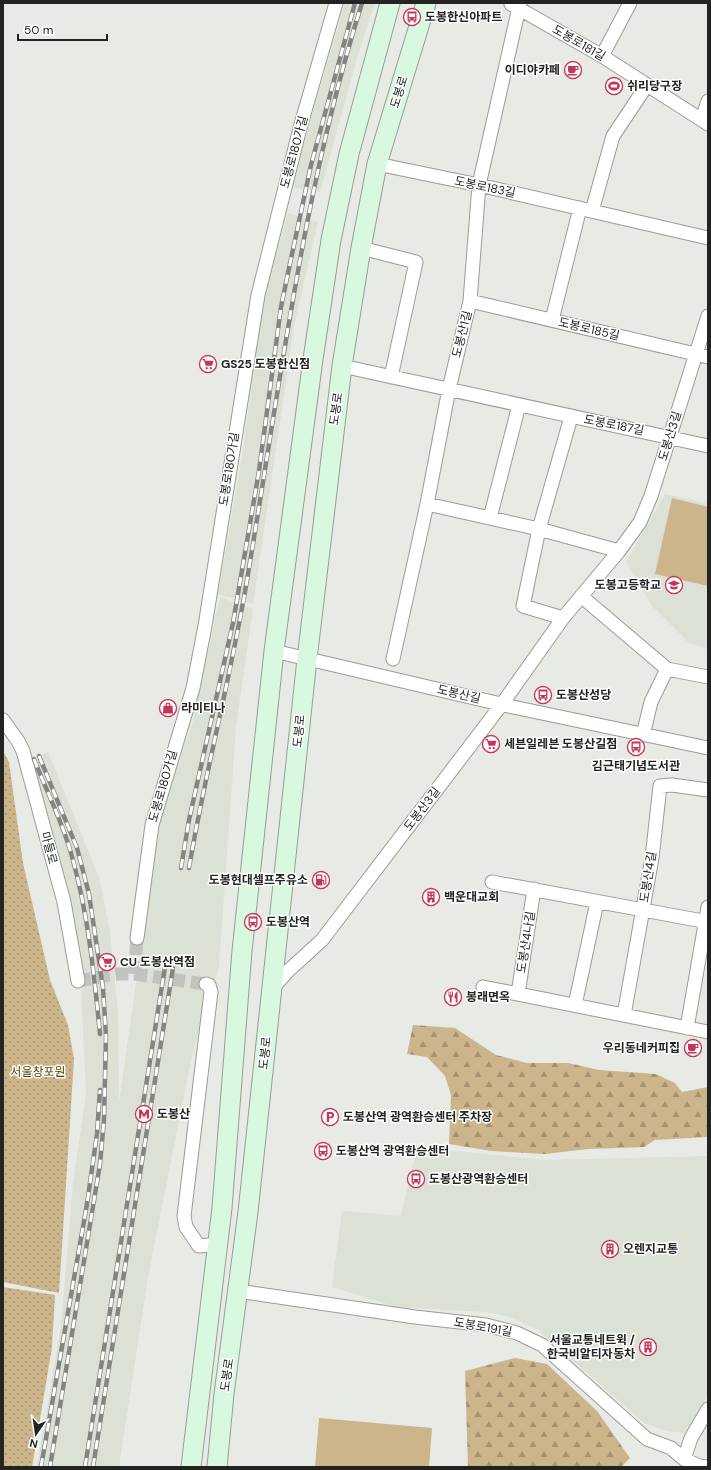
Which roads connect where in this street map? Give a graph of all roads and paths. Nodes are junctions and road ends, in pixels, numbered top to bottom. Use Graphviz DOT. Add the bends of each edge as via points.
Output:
graph roads {
  1 [pos="336,3"];
  2 [pos="390,3"];
  3 [pos="426,3"];
  4 [pos="630,3"];
  5 [pos="515,5"];
  6 [pos="602,56"];
  7 [pos="647,85"];
  8 [pos="708,102"];
  9 [pos="705,121"];
  10 [pos="377,164"];
  11 [pos="479,185"];
  12 [pos="586,210"];
  13 [pos="708,238"];
  14 [pos="361,248"];
  15 [pos="470,302"];
  16 [pos="708,316"];
  17 [pos="552,320"];
  18 [pos="702,355"];
  19 [pos="342,366"];
  20 [pos="391,377"];
  21 [pos="448,389"];
  22 [pos="519,406"];
  23 [pos="570,417"];
  24 [pos="669,437"];
  25 [pos="708,446"];
  26 [pos="427,504"];
  27 [pos="490,518"];
  28 [pos="539,529"];
  29 [pos="619,551"];
  30 [pos="581,596"];
  31 [pos="563,618"];
  32 [pos="274,652"];
  33 [pos="393,658"];
  34 [pos="307,659"];
  35 [pos="667,669"];
  36 [pos="708,677"];
  37 [pos="502,704"];
  38 [pos="3,720"];
  39 [pos="643,735"];
  40 [pos="708,748"];
  41 [pos="708,790"];
  42 [pos="492,882"];
  43 [pos="534,890"];
  44 [pos="597,902"];
  45 [pos="708,907"];
  46 [pos="643,911"];
  47 [pos="707,922"];
  48 [pos="137,938"];
  49 [pos="78,981"];
  50 [pos="206,984"];
  51 [pos="483,987"];
  52 [pos="271,991"];
  53 [pos="518,994"];
  54 [pos="575,1005"];
  55 [pos="624,1015"];
  56 [pos="687,1028"];
  57 [pos="708,1032"];
  58 [pos="218,1244"];
  59 [pos="238,1291"];
  60 [pos="708,1410"];
  61 [pos="684,1459"];
  62 [pos="190,1467"];
  63 [pos="217,1467"];
  64 [pos="708,1467"];
  1 -- 48 [label="street, 도봉로180가길" via="300,128 258,295 205,626 193,688 152,825"];
  2 -- 32 [label="main road, 도봉로" via="349,154 331,240 312,359"];
  3 -- 10 [label="main road, 도봉로"];
  4 -- 6 [label="street"];
  5 -- 6 [label="street, 도봉로181길"];
  5 -- 11 [label="street, 도봉산1길"];
  6 -- 7 [label="street, 도봉로181길"];
  7 -- 9 [label="street, 도봉로181길"];
  7 -- 12 [label="street" via="613,136"];
  8 -- 9 [label="street, 도봉로181길"];
  10 -- 11 [label="street, 도봉로183길"];
  10 -- 14 [label="main road, 도봉로"];
  11 -- 12 [label="street, 도봉로183길"];
  11 -- 15 [label="street, 도봉산1길"];
  12 -- 13 [label="street, 도봉로183길"];
  12 -- 17 [label="street"];
  14 -- 19 [label="main road, 도봉로"];
  14 -- 20 [label="street" via="416,262"];
  15 -- 17 [label="street, 도봉로185길"];
  15 -- 21 [label="street, 도봉산1길"];
  16 -- 18 [label="street, 도봉산3길"];
  17 -- 18 [label="street, 도봉로185길"];
  18 -- 24 [label="street, 도봉산3길"];
  19 -- 20 [label="street, 도봉로187길"];
  19 -- 34 [label="main road, 도봉로"];
  20 -- 21 [label="street, 도봉로187길"];
  21 -- 22 [label="street, 도봉로187길"];
  21 -- 26 [label="street, 도봉산1길"];
  22 -- 23 [label="street, 도봉로187길"];
  22 -- 27 [label="street"];
  23 -- 24 [label="street, 도봉로187길"];
  23 -- 28 [label="street"];
  24 -- 25 [label="street, 도봉로187길"];
  24 -- 29 [label="street, 도봉산3길" via="643,516"];
  26 -- 27 [label="street"];
  26 -- 33 [label="street, 도봉산1길"];
  27 -- 28 [label="street"];
  28 -- 29 [label="street"];
  28 -- 31 [label="street" via="523,606"];
  29 -- 30 [label="street, 도봉산3길"];
  30 -- 31 [label="street, 도봉산3길"];
  30 -- 35 [label="street"];
  31 -- 37 [label="street, 도봉산3길"];
  32 -- 34 [label="street, 도봉산길"];
  32 -- 58 [label="main road, 도봉로" via="242,952"];
  34 -- 37 [label="street, 도봉산길"];
  34 -- 52 [label="main road, 도봉로"];
  35 -- 36 [label="street"];
  35 -- 39 [label="street" via="651,702"];
  37 -- 39 [label="street, 도봉산길"];
  37 -- 52 [label="street, 도봉산3길" via="322,940 288,971"];
  38 -- 49 [label="street, 마들로" via="23,751 64,902"];
  39 -- 40 [label="street, 도봉산길"];
  41 -- 46 [label="street, 도봉산4길" via="660,786"];
  42 -- 43 [label="street"];
  43 -- 44 [label="street"];
  43 -- 53 [label="street, 도봉산4나길"];
  44 -- 46 [label="street"];
  44 -- 54 [label="street"];
  45 -- 47 [label="street"];
  46 -- 47 [label="street"];
  46 -- 55 [label="street, 도봉산4길"];
  47 -- 56 [label="street"];
  50 -- 58 [label="street" via="209,985 211,992 184,1216 186,1227 199,1246"];
  51 -- 53 [label="street"];
  52 -- 59 [label="main road, 도봉로"];
  53 -- 54 [label="street"];
  54 -- 55 [label="street"];
  55 -- 56 [label="street"];
  56 -- 57 [label="street"];
  58 -- 62 [label="main road, 도봉로"];
  59 -- 61 [label="street, 도봉로191길" via="486,1325 517,1333 542,1345 647,1439 670,1448"];
  59 -- 63 [label="main road, 도봉로"];
  60 -- 61 [label="street" via="691,1438"];
  61 -- 64 [label="street, 도봉로191길"];
}
